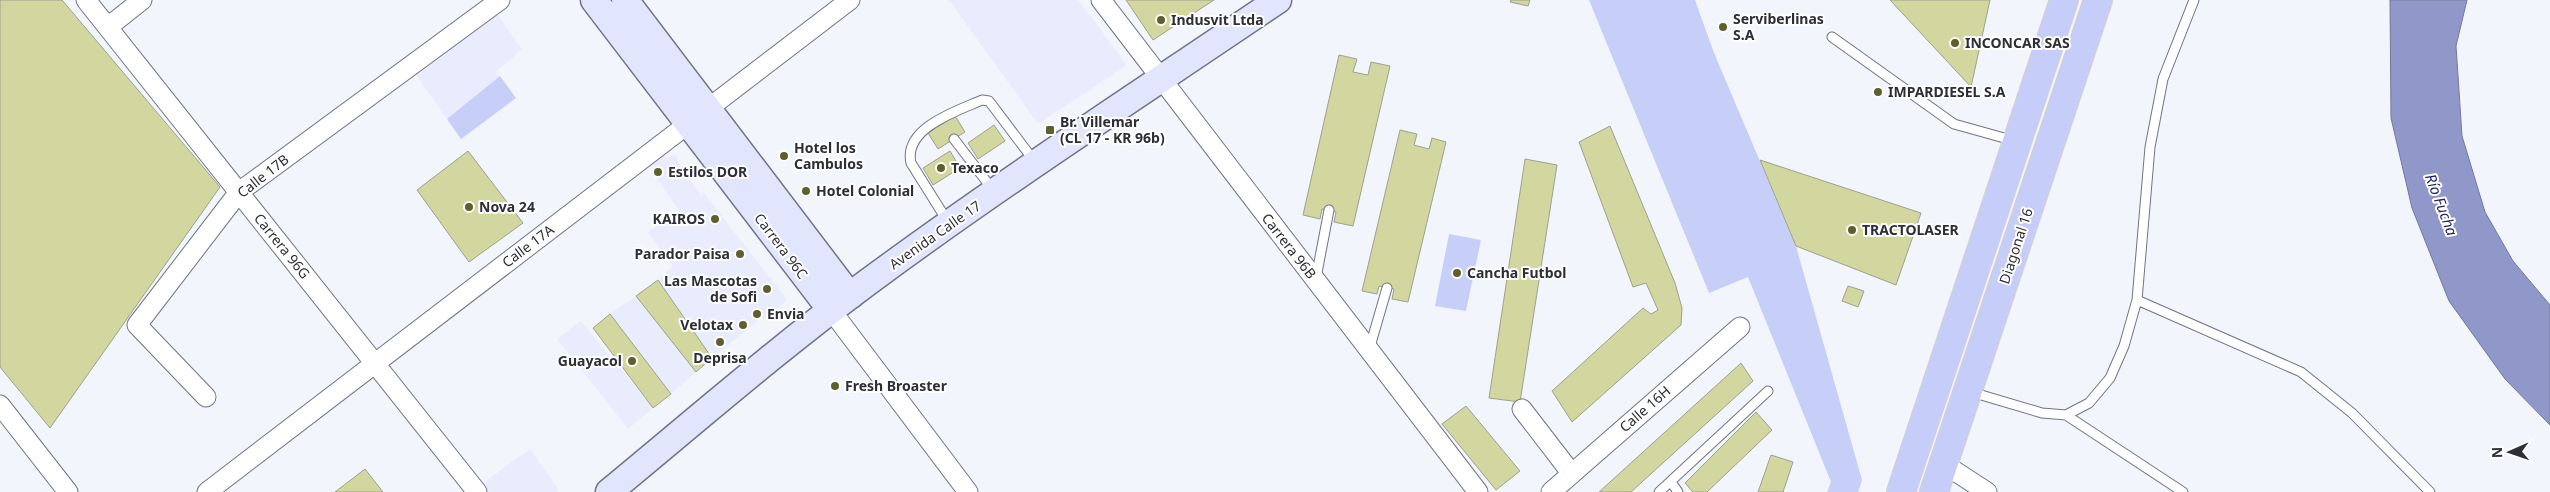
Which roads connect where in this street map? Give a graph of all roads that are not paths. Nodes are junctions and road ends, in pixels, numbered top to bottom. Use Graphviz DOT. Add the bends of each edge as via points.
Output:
graph roads {
  1 [pos="86,0"];
  2 [pos="142,0"];
  3 [pos="500,0"];
  4 [pos="594,0"];
  5 [pos="625,0"];
  6 [pos="850,0"];
  7 [pos="1101,0"];
  8 [pos="1278,0"];
  9 [pos="2064,0"];
  10 [pos="2098,0"];
  11 [pos="2194,0"];
  12 [pos="108,27"];
  13 [pos="1832,37"];
  14 [pos="1160,80"];
  15 [pos="698,116"];
  16 [pos="954,138"];
  17 [pos="2018,141"];
  18 [pos="1037,164"];
  19 [pos="239,192"];
  20 [pos="995,193"];
  21 [pos="1329,210"];
  22 [pos="949,224"];
  23 [pos="1316,280"];
  24 [pos="1387,288"];
  25 [pos="2136,300"];
  26 [pos="840,303"];
  27 [pos="1740,327"];
  28 [pos="1369,350"];
  29 [pos="375,364"];
  30 [pos="1968,391"];
  31 [pos="1768,392"];
  32 [pos="206,397"];
  33 [pos="0,406"];
  34 [pos="1522,409"];
  35 [pos="2066,415"];
  36 [pos="1944,464"];
  37 [pos="1572,474"];
  38 [pos="1671,482"];
  39 [pos="68,492"];
  40 [pos="207,492"];
  41 [pos="478,492"];
  42 [pos="609,492"];
  43 [pos="968,492"];
  44 [pos="1478,492"];
  45 [pos="1551,492"];
  46 [pos="1659,492"];
  47 [pos="1678,492"];
  48 [pos="1901,492"];
  49 [pos="1934,492"];
  50 [pos="1988,492"];
  51 [pos="2183,492"];
  52 [pos="2430,492"];
  1 -- 12 [label="street, Carrera 96G"];
  2 -- 12 [label="street"];
  3 -- 19 [label="street, Calle 17B"];
  4 -- 15 [label="main road, Carrera 96C"];
  5 -- 15 [label="main road, Carrera 96C"];
  6 -- 15 [label="street, Calle 17A"];
  7 -- 14 [label="street, Carrera 96B"];
  8 -- 14 [label="main road, Avenida Calle 17"];
  9 -- 17 [label="main road"];
  10 -- 30 [label="main road, Diagonal 16"];
  11 -- 25 [label="lane" via="2163,79 2150,147"];
  12 -- 19 [label="street, Carrera 96G"];
  13 -- 17 [label="lane" via="1954,124"];
  14 -- 18 [label="main road, Avenida Calle 17"];
  14 -- 23 [label="street, Carrera 96B"];
  15 -- 26 [label="main road, Carrera 96C"];
  15 -- 29 [label="street, Calle 17A"];
  16 -- 20 [label="lane"];
  17 -- 48 [label="main road"];
  18 -- 20 [label="main road, Avenida Calle 17"];
  18 -- 22 [label="lane" via="989,100 982,100 917,136 910,146 911,163"];
  19 -- 29 [label="street, Carrera 96G"];
  19 -- 32 [label="street, Calle 17B" via="137,326"];
  20 -- 22 [label="main road, Avenida Calle 17"];
  21 -- 23 [label="lane"];
  22 -- 26 [label="main road, Avenida Calle 17"];
  23 -- 28 [label="street, Carrera 96B"];
  24 -- 28 [label="lane"];
  25 -- 35 [label="lane" via="2124,346 2110,378 2089,403"];
  25 -- 52 [label="lane" via="2301,372 2352,413"];
  26 -- 42 [label="main road, Avenida Calle 17"];
  26 -- 43 [label="street, Carrera 96C"];
  27 -- 37 [label="street, Calle 16H"];
  28 -- 44 [label="street, Carrera 96B"];
  29 -- 40 [label="street, Calle 17A"];
  29 -- 41 [label="street, Carrera 96G"];
  30 -- 35 [label="lane" via="2042,413"];
  30 -- 36 [label="main road, Diagonal 16"];
  31 -- 38 [label="lane"];
  33 -- 39 [label="street"];
  34 -- 37 [label="street"];
  35 -- 51 [label="lane"];
  36 -- 49 [label="main road, Diagonal 16"];
  36 -- 50 [label="street"];
  37 -- 45 [label="street, Calle 16H"];
  38 -- 46 [label="lane"];
  38 -- 47 [label="lane"];
}
